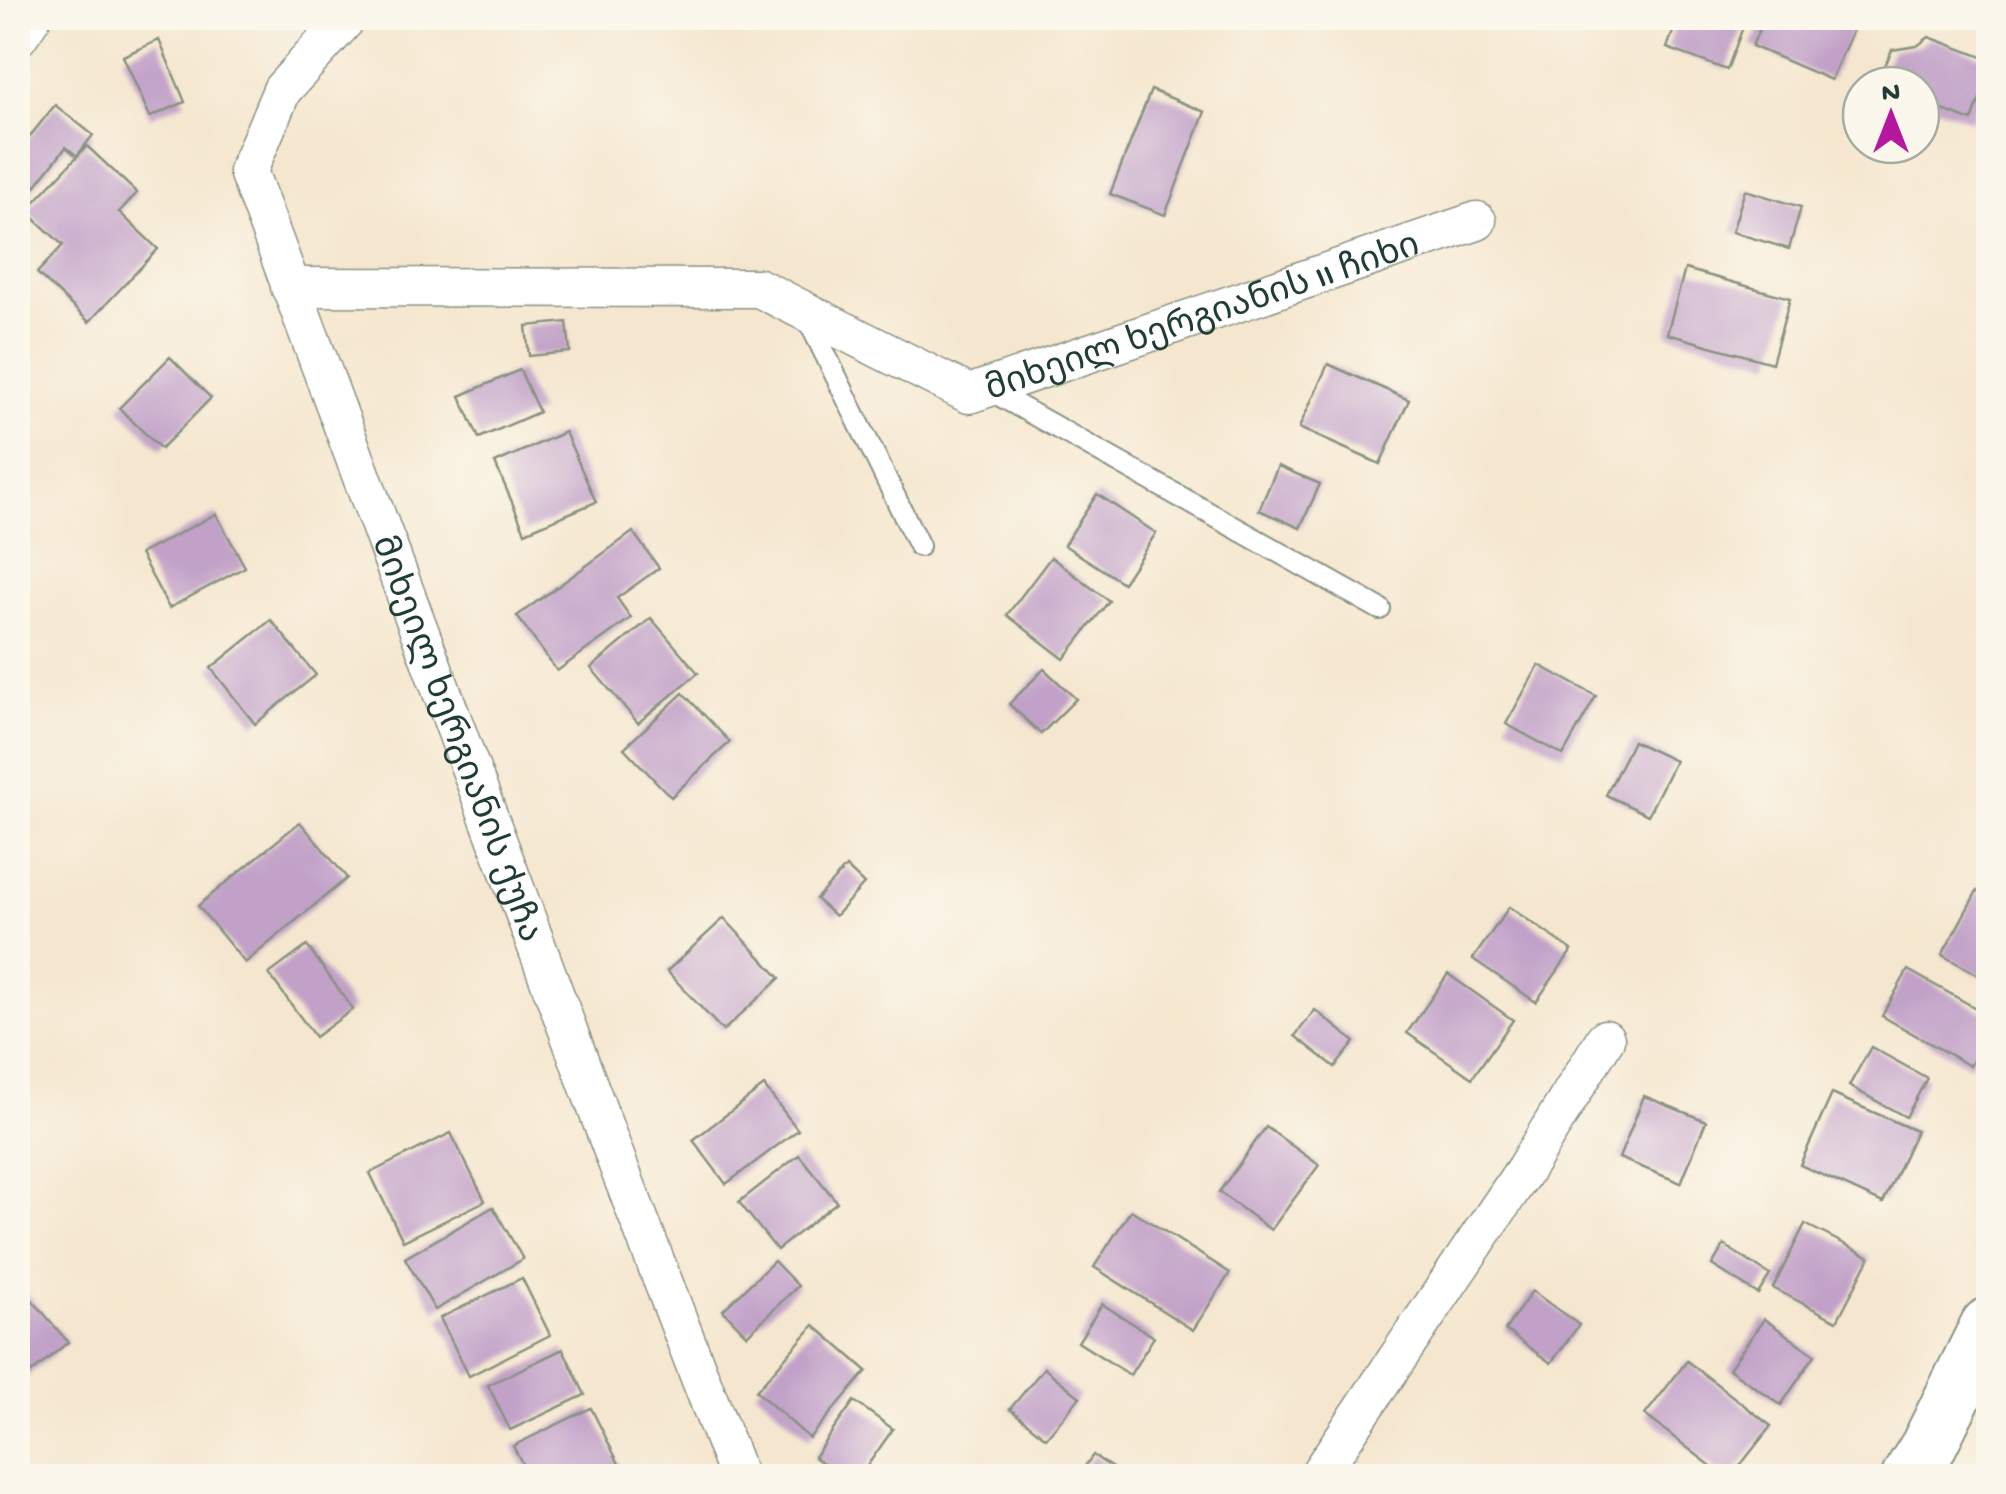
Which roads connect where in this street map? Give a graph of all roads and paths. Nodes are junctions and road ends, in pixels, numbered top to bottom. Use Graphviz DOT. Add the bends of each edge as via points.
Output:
graph roads {
  1 [pos="31,18"];
  2 [pos="325,25"];
  3 [pos="18,37"];
  4 [pos="1477,222"];
  5 [pos="290,287"];
  6 [pos="804,311"];
  7 [pos="988,388"];
  8 [pos="919,546"];
  9 [pos="1380,609"];
  10 [pos="1605,1039"];
  11 [pos="1988,1326"];
  12 [pos="738,1476"];
  13 [pos="1318,1476"];
  14 [pos="1910,1476"];
  1 -- 3 [label="street"];
  2 -- 5 [label="street, მიხეილ ხერგიანის ქუჩა" via="282,90 248,171"];
  4 -- 7 [label="street, მიხეილ ხერგიანის II ჩიხი"];
  5 -- 6 [label="street, მიხეილ ხერგიანის II ჩიხი" via="759,288"];
  5 -- 12 [label="street, მიხეილ ხერგიანის ქუჩა"];
  6 -- 7 [label="street, მიხეილ ხერგიანის II ჩიხი" via="969,394"];
  6 -- 8 [label="lane"];
  7 -- 9 [label="lane"];
  10 -- 13 [label="street"];
  11 -- 14 [label="main road"];
}
